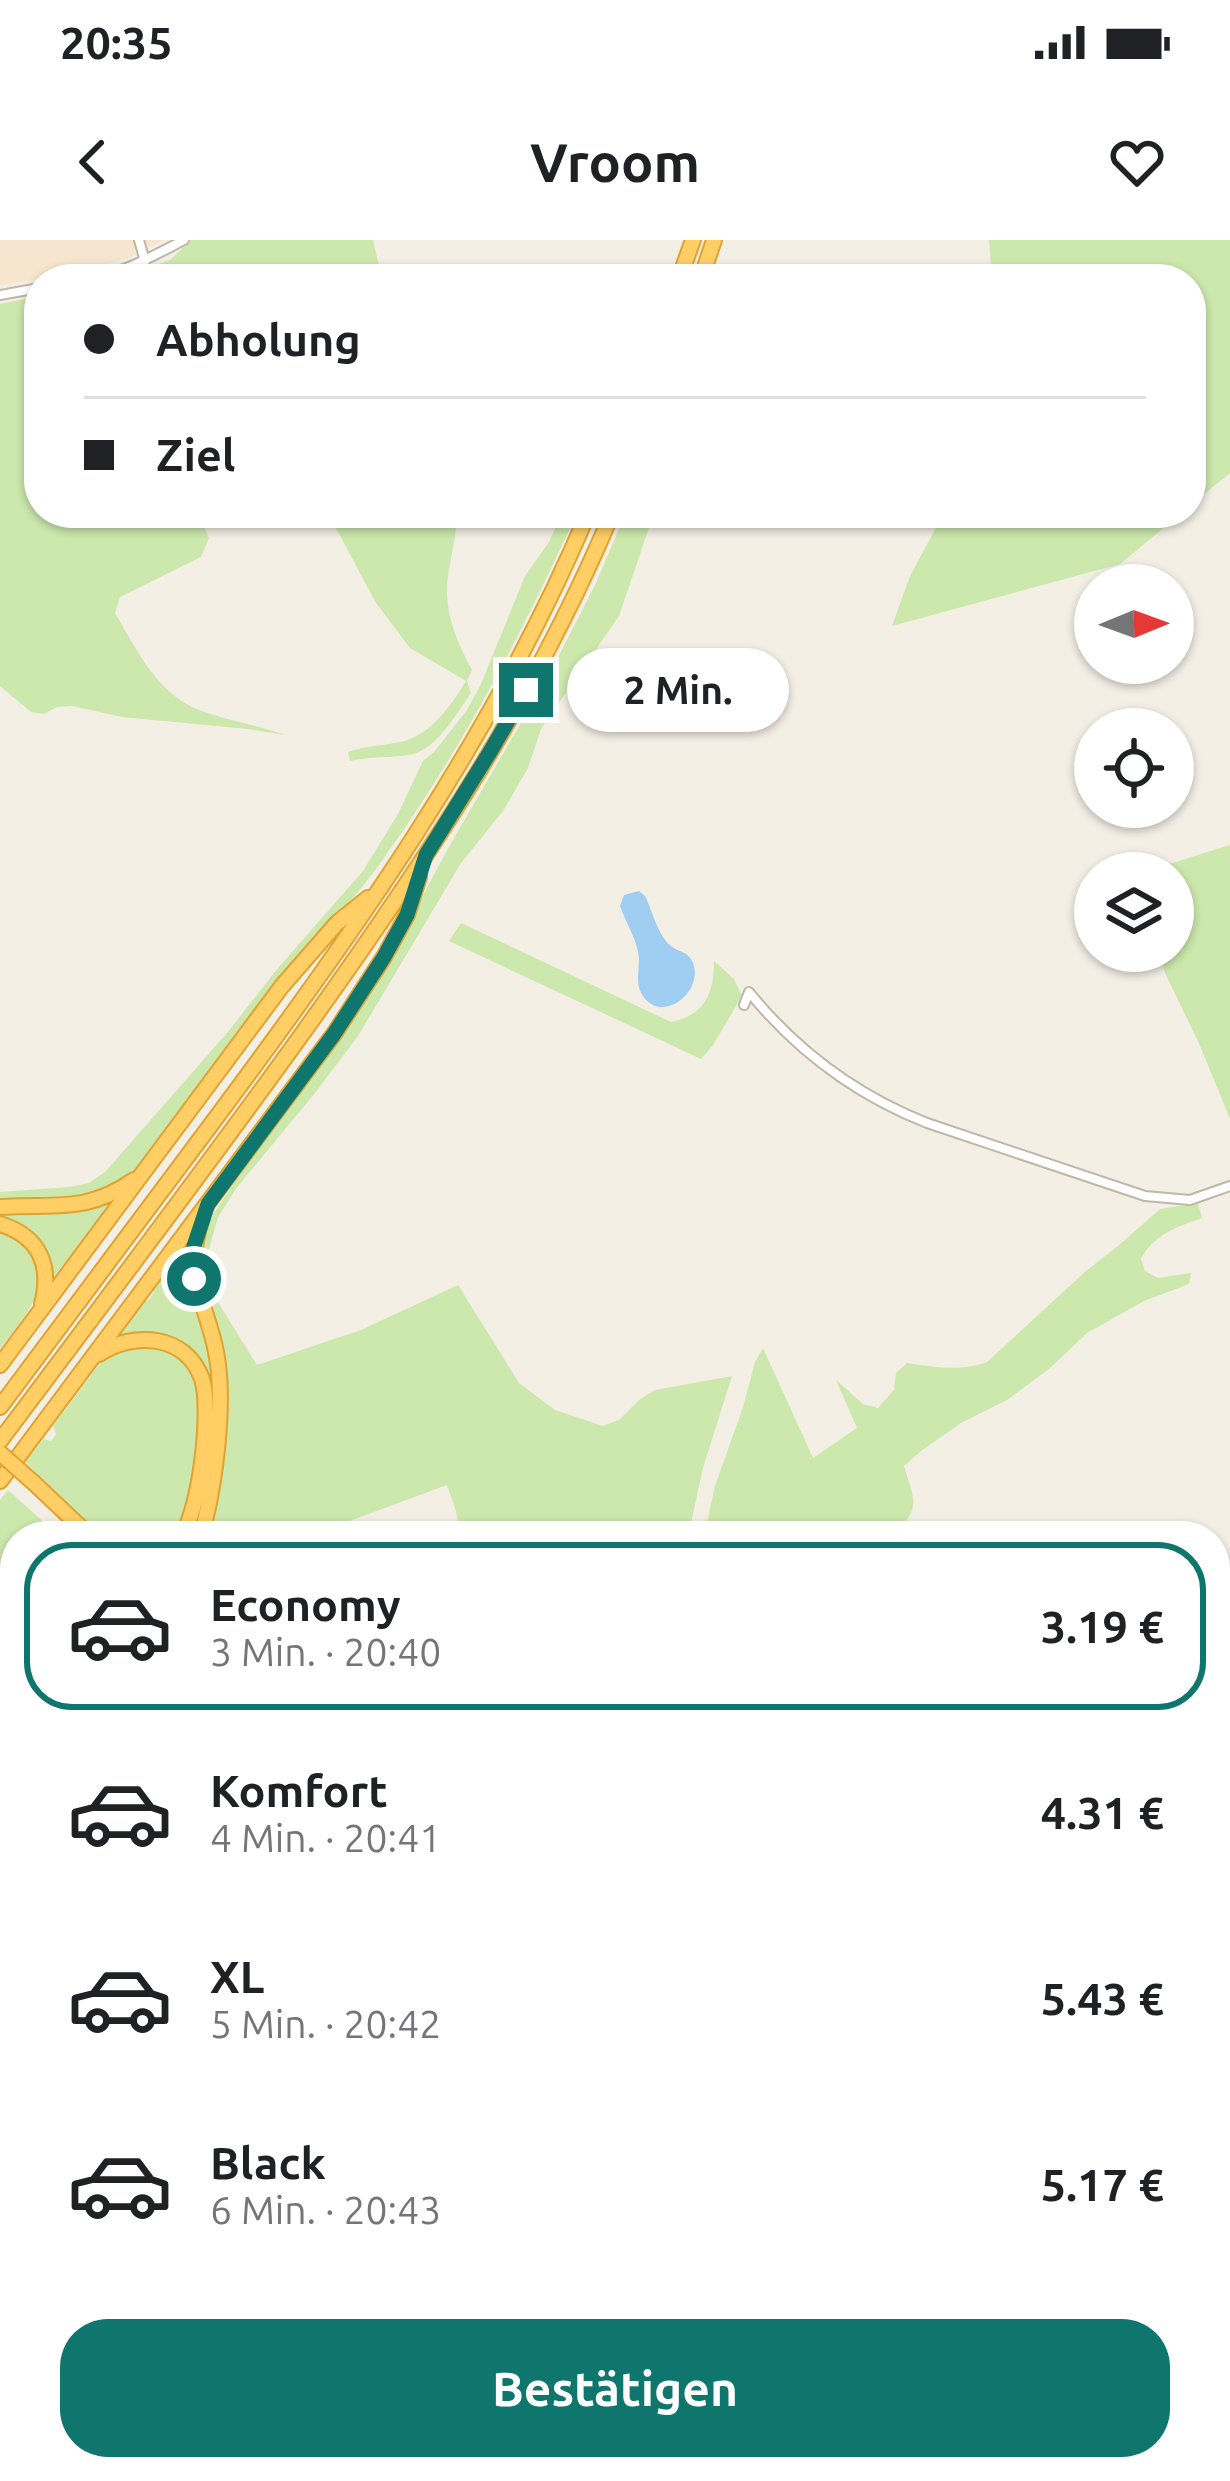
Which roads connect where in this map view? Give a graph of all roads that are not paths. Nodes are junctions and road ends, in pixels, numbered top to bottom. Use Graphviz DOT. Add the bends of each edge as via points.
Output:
graph roads {
  1 [pos="139,240"];
  2 [pos="184,240"];
  3 [pos="145,261"];
  4 [pos="137,264"];
  5 [pos="581,528"];
  6 [pos="605,528"];
  7 [pos="426,855"];
  8 [pos="382,887"];
  9 [pos="744,1005"];
  10 [pos="143,1174"];
  11 [pos="1230,1186"];
  12 [pos="208,1204"];
  13 [pos="0,1207"];
  14 [pos="0,1224"];
  15 [pos="38,1314"];
  16 [pos="90,1361"];
  17 [pos="0,1365"];
  18 [pos="0,1407"];
  19 [pos="0,1441"];
  20 [pos="0,1453"];
  21 [pos="0,1464"];
  22 [pos="0,1481"];
  23 [pos="32,1486"];
  24 [pos="65,1521"];
  25 [pos="73,1521"];
  26 [pos="190,1521"];
  27 [pos="205,1521"];
  1 -- 3 [label="street"];
  2 -- 3 [label="street"];
  3 -- 4 [label="street"];
  5 -- 8 [label="highway" via="464,758"];
  6 -- 7 [label="highway" via="526,690"];
  7 -- 12 [label="highway" via="384,957"];
  7 -- 19 [label="highway" via="243,1117"];
  8 -- 10 [label="highway" via="337,923 282,986"];
  8 -- 18 [label="highway"];
  9 -- 11 [label="street" via="749,992 852,1087 927,1124 1145,1196 1190,1199"];
  10 -- 13 [label="highway" via="92,1202"];
  10 -- 15 [label="highway"];
  12 -- 16 [label="highway"];
  12 -- 27 [label="highway" via="193,1262 216,1350 220,1404"];
  14 -- 15 [label="highway" via="33,1243 44,1265"];
  15 -- 17 [label="highway"];
  16 -- 22 [label="highway"];
  16 -- 26 [label="highway" via="127,1340 152,1339 185,1354 198,1371 206,1407"];
  20 -- 23 [label="highway, bridge"];
  21 -- 23 [label="highway, bridge"];
  23 -- 24 [label="highway"];
  23 -- 25 [label="highway"];
}
